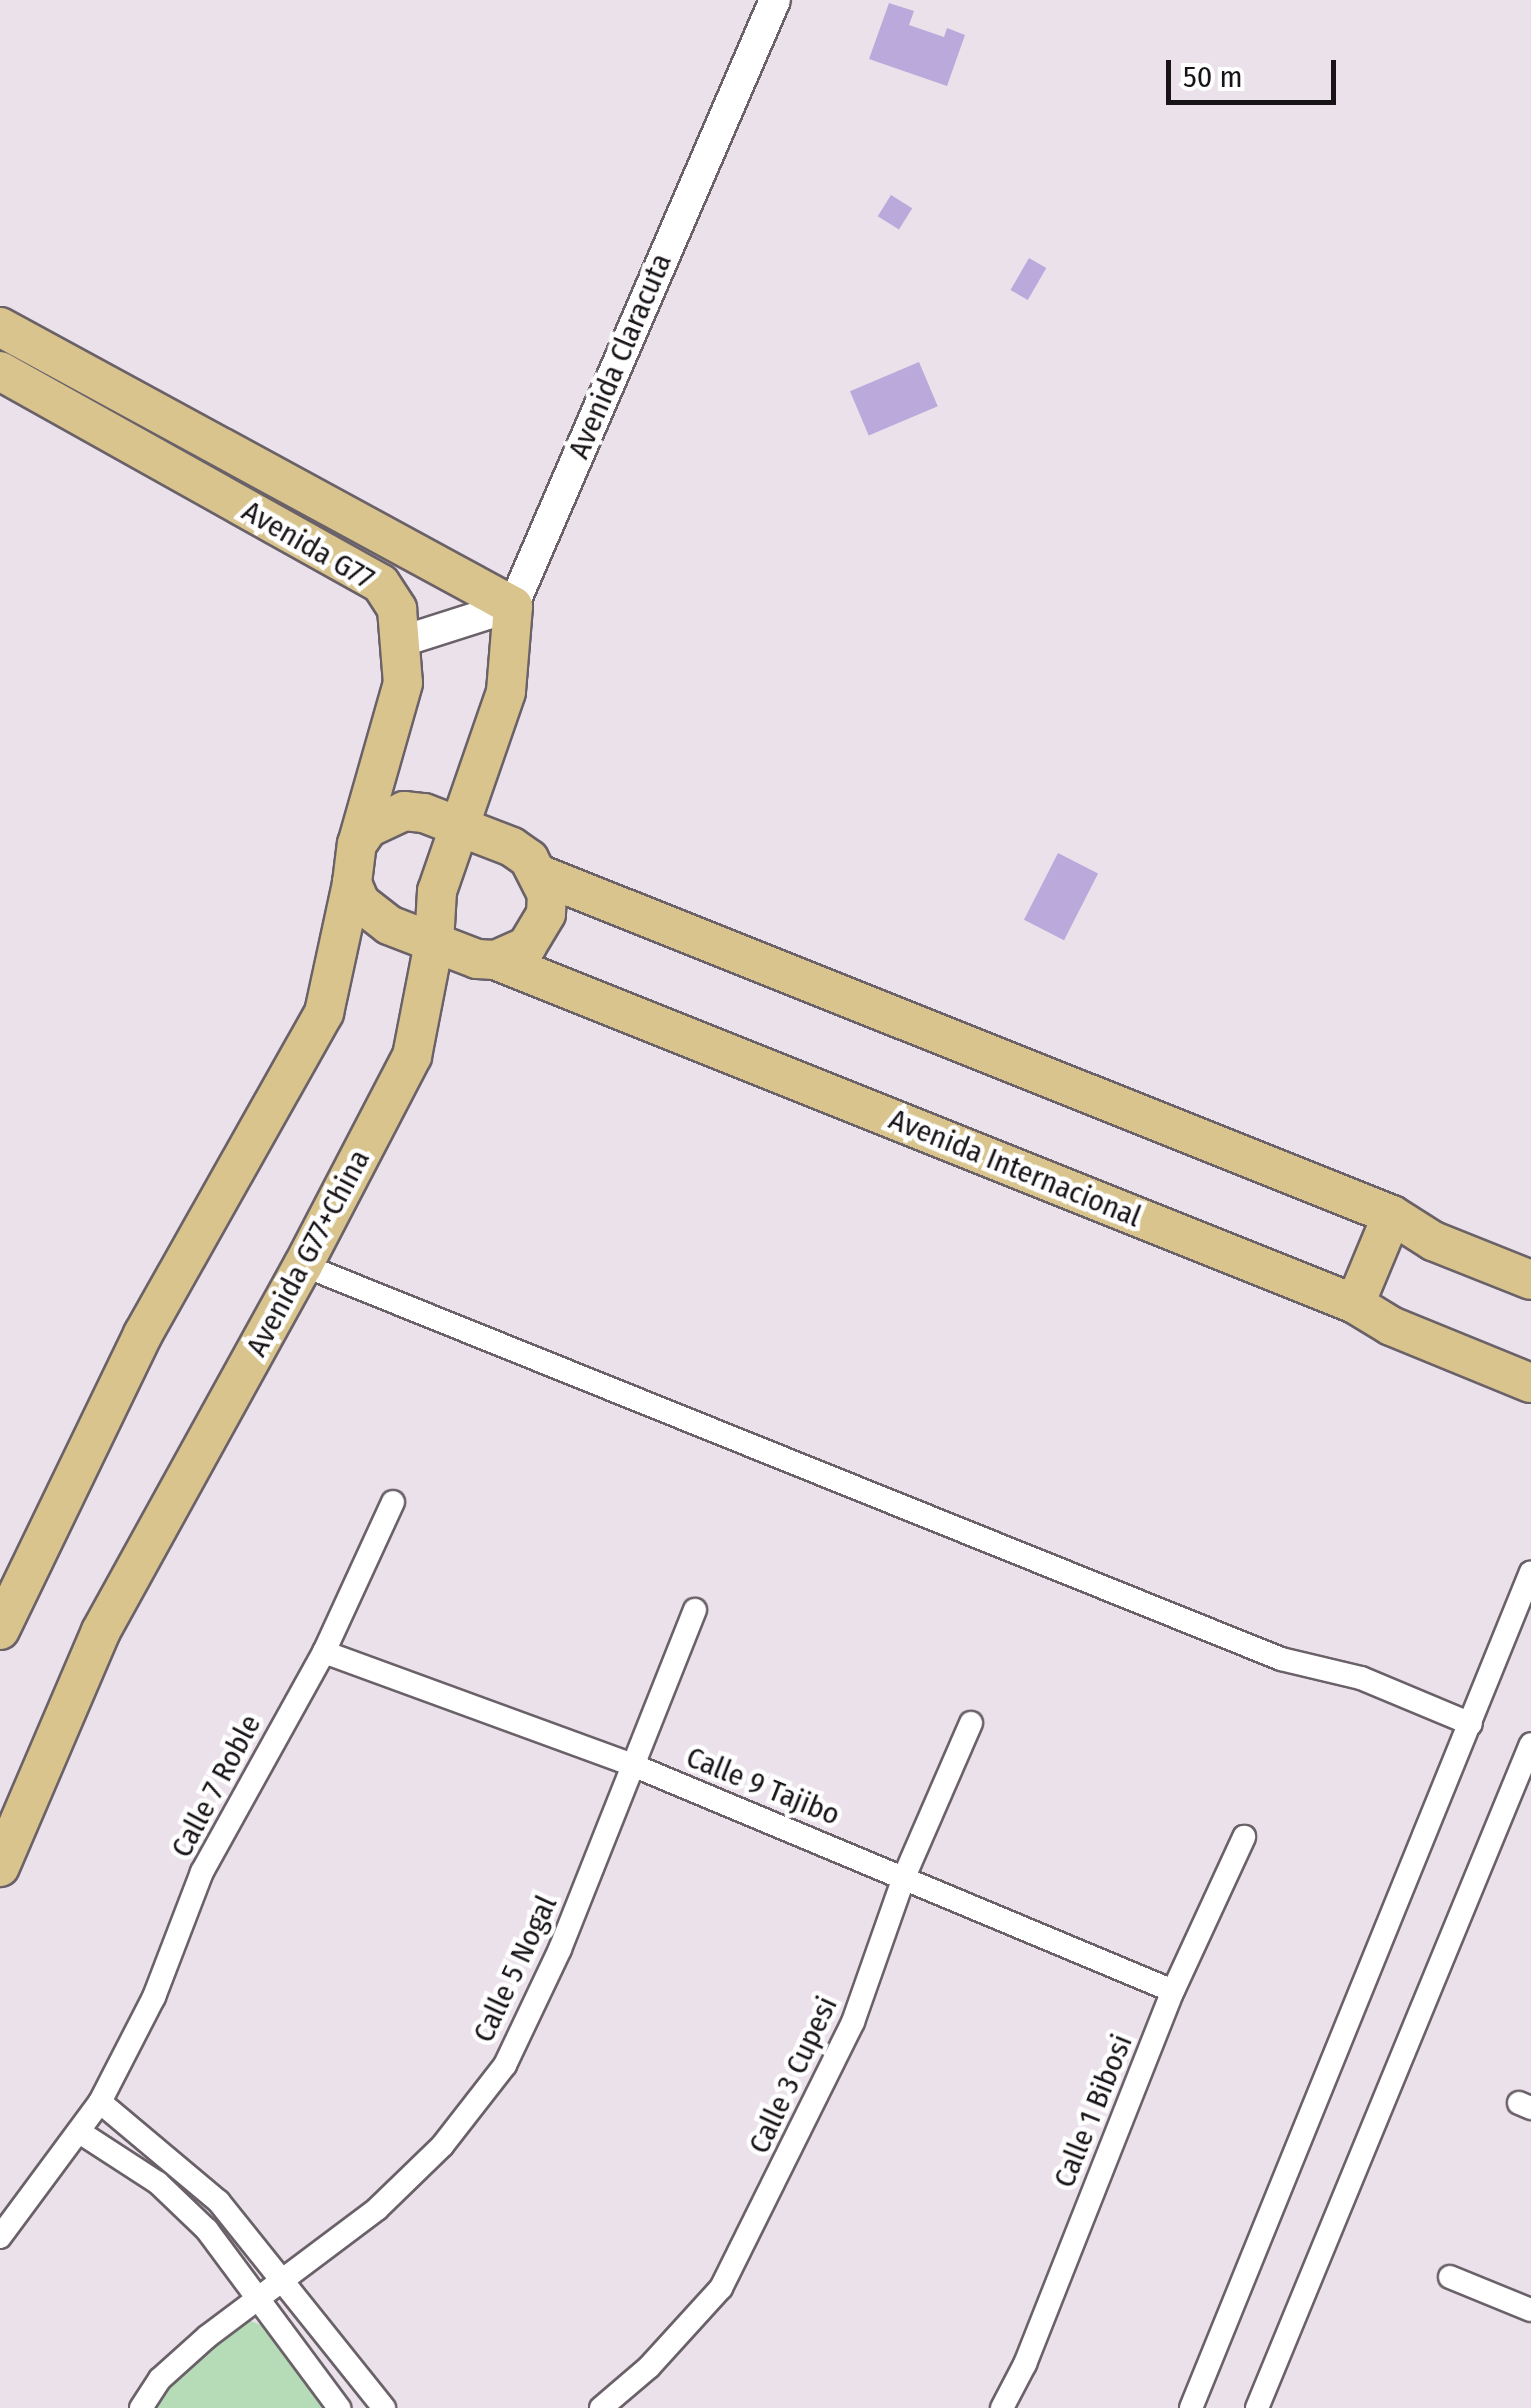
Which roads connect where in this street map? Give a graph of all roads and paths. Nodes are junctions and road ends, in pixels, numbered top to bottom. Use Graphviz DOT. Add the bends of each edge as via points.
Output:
graph roads {
  1 [pos="775,0"];
  2 [pos="0,327"];
  3 [pos="0,372"];
  4 [pos="513,606"];
  5 [pos="402,640"];
  6 [pos="458,826"];
  7 [pos="357,844"];
  8 [pos="541,875"];
  9 [pos="352,884"];
  10 [pos="434,943"];
  11 [pos="495,960"];
  12 [pos="1392,1215"];
  13 [pos="304,1265"];
  14 [pos="1531,1280"];
  15 [pos="1355,1304"];
  16 [pos="1531,1383"];
  17 [pos="393,1502"];
  18 [pos="1531,1572"];
  19 [pos="695,1610"];
  20 [pos="0,1630"];
  21 [pos="324,1652"];
  22 [pos="971,1723"];
  23 [pos="1471,1724"];
  24 [pos="1531,1744"];
  25 [pos="635,1766"];
  26 [pos="1244,1837"];
  27 [pos="0,1867"];
  28 [pos="904,1877"];
  29 [pos="1173,1991"];
  30 [pos="100,2102"];
  31 [pos="81,2133"];
  32 [pos="0,2236"];
  33 [pos="1450,2277"];
  34 [pos="284,2280"];
  35 [pos="256,2300"];
  36 [pos="1531,2310"];
  37 [pos="141,2408"];
  38 [pos="338,2408"];
  39 [pos="384,2408"];
  40 [pos="601,2408"];
  41 [pos="1002,2408"];
  42 [pos="1191,2408"];
  43 [pos="1258,2408"];
  1 -- 4 [label="street, Avenida Claracuta"];
  2 -- 4 [label="main road, Avenida G77"];
  3 -- 5 [label="main road, Avenida G77" via="381,584 397,609"];
  4 -- 5 [label="street"];
  4 -- 6 [label="main road, Avenida G77+China" via="506,692"];
  5 -- 7 [label="main road, Avenida G77" via="403,683"];
  6 -- 7 [label="main road" via="404,811 368,828"];
  6 -- 8 [label="main road" via="512,847"];
  6 -- 10 [label="main road, Avenida G77+China" via="436,891"];
  7 -- 9 [label="main road, Avenida G77"];
  8 -- 11 [label="main road" via="546,914 538,932 527,946"];
  8 -- 12 [label="main road"];
  9 -- 10 [label="main road" via="374,916"];
  9 -- 20 [label="main road" via="324,1013 143,1334"];
  10 -- 11 [label="main road"];
  10 -- 13 [label="main road, Avenida G77+China" via="412,1056"];
  11 -- 15 [label="main road, Avenida Internacional"];
  12 -- 14 [label="main road" via="1433,1241"];
  12 -- 15 [label="main road"];
  13 -- 23 [label="street" via="1281,1658 1361,1678"];
  13 -- 27 [label="main road, Avenida G77+China" via="101,1632"];
  15 -- 16 [label="main road, Avenida Internacional" via="1391,1326"];
  17 -- 21 [label="street, Calle 7 Roble"];
  18 -- 23 [label="street"];
  19 -- 25 [label="street, Calle 5 Nogal"];
  21 -- 25 [label="street, Calle 9 Tajibo"];
  21 -- 30 [label="street, Calle 7 Roble" via="202,1872 154,1997"];
  22 -- 28 [label="street, Calle 3 Cupesi"];
  23 -- 42 [label="street"];
  24 -- 43 [label="street"];
  25 -- 28 [label="street, Calle 9 Tajibo"];
  25 -- 34 [label="street, Calle 5 Nogal" via="505,2065 442,2146 377,2209"];
  26 -- 29 [label="street, Calle 1 Bibosi"];
  28 -- 29 [label="street, Calle 9 Tajibo"];
  28 -- 40 [label="street, Calle 3 Cupesi" via="853,2022 721,2288"];
  29 -- 41 [label="street, Calle 1 Bibosi"];
  30 -- 31 [label="street, Calle 7 Roble"];
  30 -- 34 [label="street" via="219,2202"];
  31 -- 32 [label="street, Calle 7 Roble"];
  31 -- 35 [label="street" via="158,2183 207,2230"];
  33 -- 36 [label="street"];
  34 -- 35 [label="street, Calle 5 Nogal"];
  34 -- 39 [label="street"];
  35 -- 37 [label="street, Calle 5 Nogal" via="160,2379"];
  35 -- 38 [label="street"];
}
